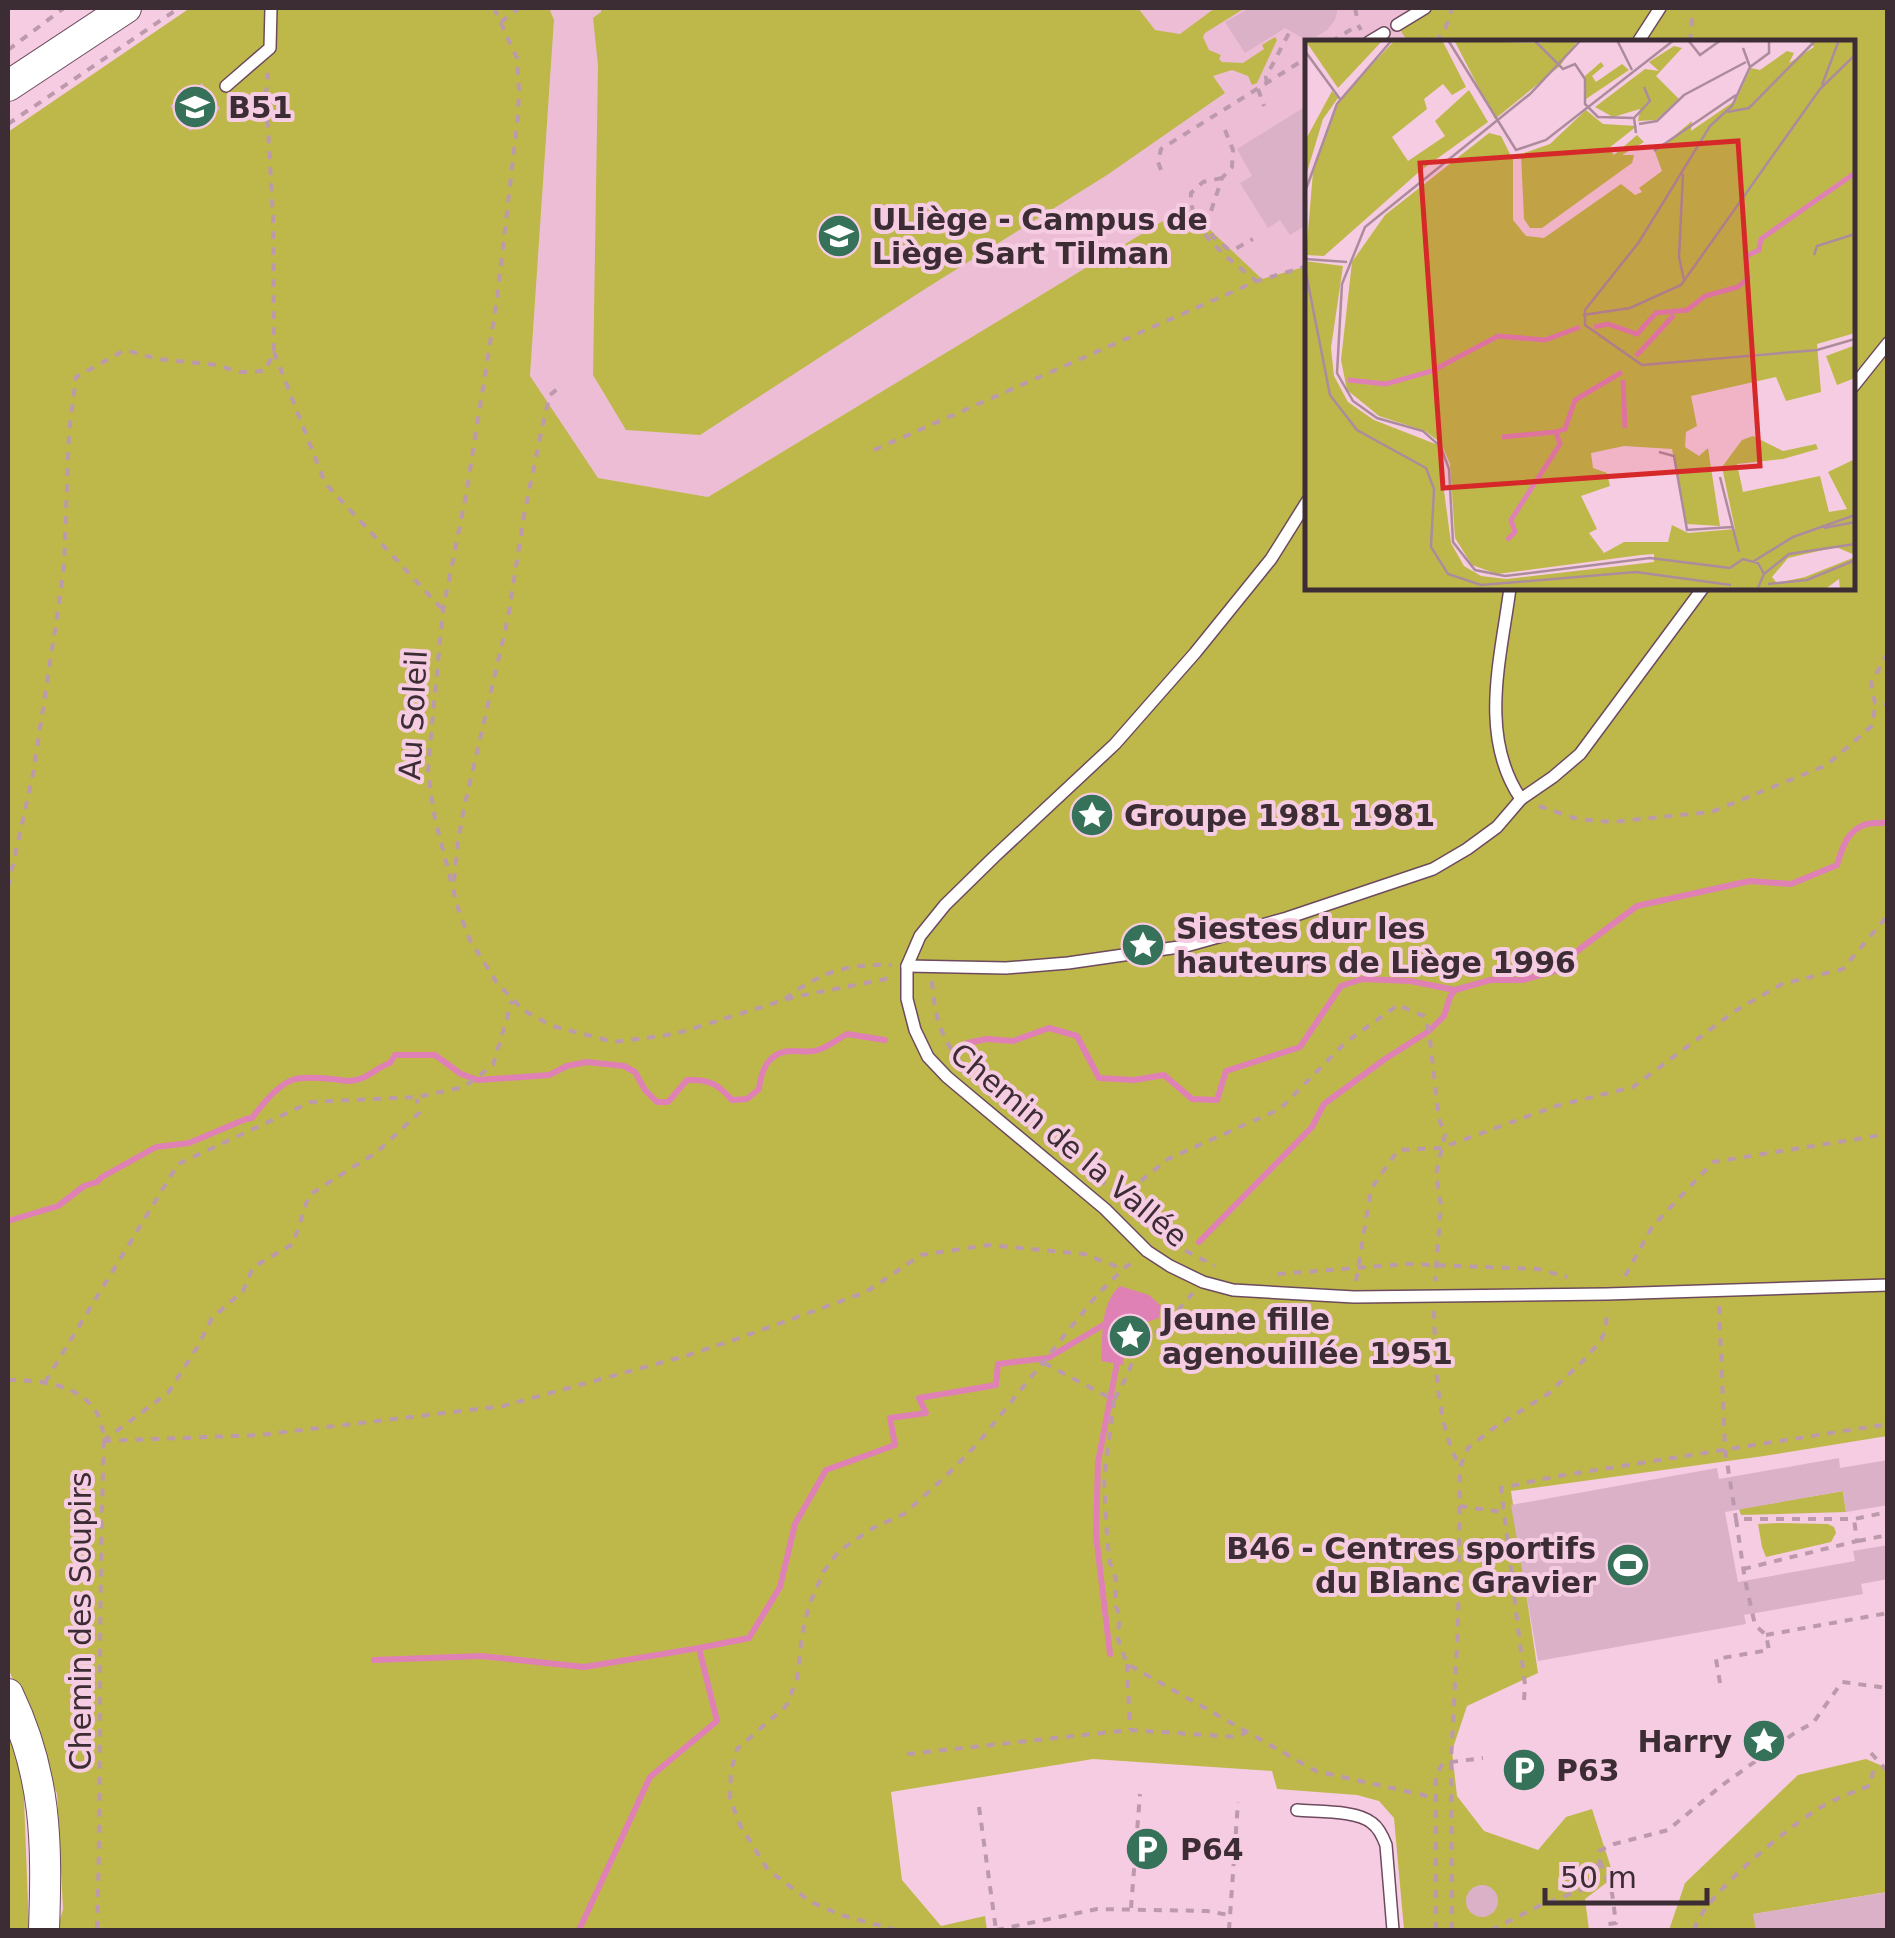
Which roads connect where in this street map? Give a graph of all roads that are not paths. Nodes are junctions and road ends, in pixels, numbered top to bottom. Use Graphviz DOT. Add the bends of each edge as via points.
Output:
graph roads {
  1 [pos="126,8"];
  2 [pos="271,8"];
  3 [pos="1424,8"];
  4 [pos="1660,8"];
  5 [pos="1397,25"];
  6 [pos="1384,33"];
  7 [pos="1373,40"];
  8 [pos="1639,40"];
  9 [pos="8,86"];
  10 [pos="226,86"];
  11 [pos="1888,343"];
  12 [pos="1855,384"];
  13 [pos="1305,505"];
  14 [pos="1510,590"];
  15 [pos="1702,590"];
  16 [pos="1520,799"];
  17 [pos="907,966"];
  18 [pos="1888,1285"];
  19 [pos="8,1694"];
  20 [pos="1297,1810"];
  21 [pos="44,1930"];
  22 [pos="1394,1930"];
  1 -- 9 [label="main road"];
  2 -- 10 [label="lane" via="270,48"];
  3 -- 5 [label="lane"];
  4 -- 8 [label="lane"];
  6 -- 7 [label="lane"];
  11 -- 12 [label="lane"];
  13 -- 17 [label="lane" via="1271,559 1195,653 1115,744 945,905"];
  14 -- 16 [label="lane" via="1495,718 1508,780"];
  15 -- 16 [label="lane" via="1580,754"];
  16 -- 17 [label="lane" via="1497,827 1433,869 1186,946 1006,968"];
  17 -- 18 [label="lane, Chemin de la Vallée" via="907,999 928,1057 1147,1251 1203,1282 1233,1290 1354,1296"];
  19 -- 21 [label="main road" via="41,1797"];
  20 -- 22 [label="lane" via="1358,1816 1381,1832"];
}
